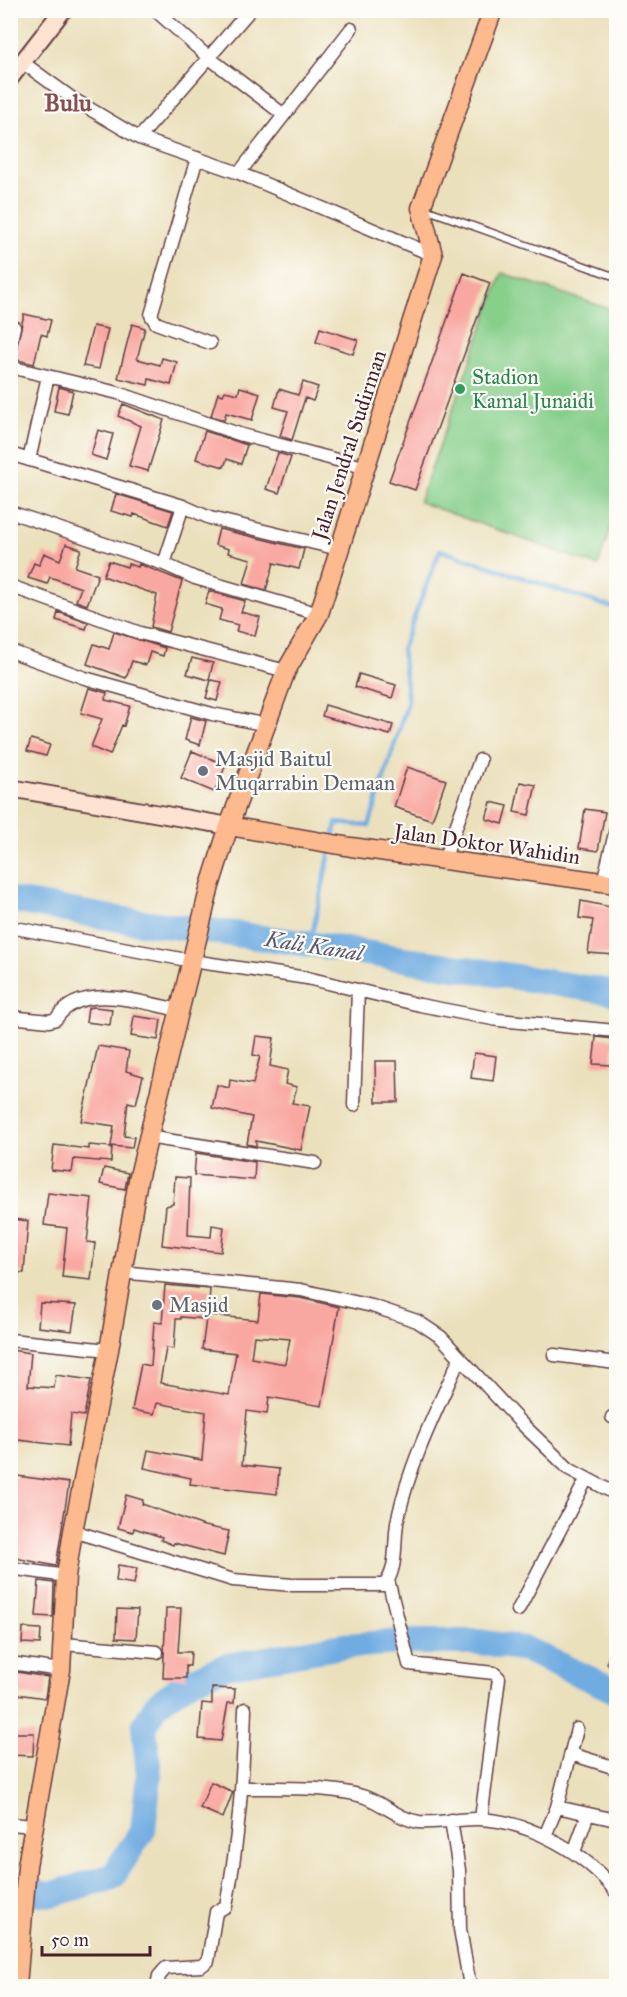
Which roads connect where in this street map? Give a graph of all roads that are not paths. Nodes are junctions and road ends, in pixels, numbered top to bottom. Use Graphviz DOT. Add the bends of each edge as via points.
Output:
graph roads {
  1 [pos="63,10"];
  2 [pos="154,10"];
  3 [pos="250,10"];
  4 [pos="493,10"];
  5 [pos="351,29"];
  6 [pos="208,57"];
  7 [pos="22,63"];
  8 [pos="10,78"];
  9 [pos="284,115"];
  10 [pos="139,138"];
  11 [pos="197,158"];
  12 [pos="239,172"];
  13 [pos="421,208"];
  14 [pos="432,255"];
  15 [pos="616,278"];
  16 [pos="14,327"];
  17 [pos="210,344"];
  18 [pos="10,345"];
  19 [pos="10,367"];
  20 [pos="48,376"];
  21 [pos="10,454"];
  22 [pos="29,460"];
  23 [pos="367,468"];
  24 [pos="183,506"];
  25 [pos="10,512"];
  26 [pos="339,549"];
  27 [pos="164,564"];
  28 [pos="10,586"];
  29 [pos="319,614"];
  30 [pos="10,651"];
  31 [pos="286,671"];
  32 [pos="268,725"];
  33 [pos="480,760"];
  34 [pos="10,788"];
  35 [pos="229,826"];
  36 [pos="616,829"];
  37 [pos="444,860"];
  38 [pos="610,884"];
  39 [pos="10,927"];
  40 [pos="193,955"];
  41 [pos="358,990"];
  42 [pos="179,1010"];
  43 [pos="10,1017"];
  44 [pos="616,1031"];
  45 [pos="354,1105"];
  46 [pos="147,1137"];
  47 [pos="315,1163"];
  48 [pos="121,1272"];
  49 [pos="10,1340"];
  50 [pos="109,1350"];
  51 [pos="554,1355"];
  52 [pos="460,1358"];
  53 [pos="616,1363"];
  54 [pos="586,1480"];
  55 [pos="616,1494"];
  56 [pos="73,1531"];
  57 [pos="10,1568"];
  58 [pos="66,1576"];
  59 [pos="388,1580"];
  60 [pos="518,1610"];
  61 [pos="63,1644"];
  62 [pos="157,1652"];
  63 [pos="10,1662"];
  64 [pos="61,1670"];
  65 [pos="245,1708"];
  66 [pos="577,1729"];
  67 [pos="571,1754"];
  68 [pos="616,1768"];
  69 [pos="242,1788"];
  70 [pos="557,1807"];
  71 [pos="588,1814"];
  72 [pos="481,1819"];
  73 [pos="451,1820"];
  74 [pos="616,1820"];
  75 [pos="10,1824"];
  76 [pos="34,1826"];
  77 [pos="545,1836"];
  78 [pos="574,1852"];
  79 [pos="616,1892"];
  80 [pos="18,1913"];
  81 [pos="14,1965"];
  82 [pos="17,1986"];
  83 [pos="157,1986"];
  84 [pos="470,1986"];
  1 -- 7 [label="main road"];
  2 -- 6 [label="street"];
  3 -- 6 [label="street"];
  4 -- 13 [label="main road"];
  5 -- 9 [label="street"];
  6 -- 9 [label="street"];
  6 -- 10 [label="street"];
  7 -- 8 [label="main road"];
  7 -- 10 [label="street"];
  9 -- 12 [label="street"];
  10 -- 11 [label="street"];
  11 -- 12 [label="street"];
  11 -- 17 [label="street" via="151,315 156,323"];
  12 -- 14 [label="street"];
  13 -- 14 [label="main road"];
  13 -- 15 [label="lane"];
  14 -- 23 [label="main road, Jalan Jendral Sudirman"];
  16 -- 18 [label="street"];
  19 -- 20 [label="street"];
  20 -- 22 [label="street"];
  20 -- 23 [label="street" via="118,393 242,435"];
  21 -- 22 [label="street"];
  22 -- 24 [label="street"];
  23 -- 26 [label="main road, Jalan Jendral Sudirman"];
  24 -- 26 [label="street" via="210,518"];
  24 -- 27 [label="street"];
  25 -- 27 [label="street"];
  26 -- 29 [label="main road, Jalan Jendral Sudirman"];
  27 -- 29 [label="street" via="195,578"];
  28 -- 31 [label="street" via="140,633"];
  29 -- 31 [label="main road, Jalan Jendral Sudirman"];
  30 -- 32 [label="street" via="85,678 212,714"];
  31 -- 32 [label="main road, Jalan Jendral Sudirman"];
  32 -- 35 [label="main road, Jalan Jendral Sudirman"];
  33 -- 37 [label="street"];
  34 -- 35 [label="main road"];
  35 -- 37 [label="main road, Jalan Doktor Wahidin"];
  35 -- 40 [label="main road, Jalan Jendral Sudirman"];
  36 -- 38 [label="street"];
  37 -- 38 [label="main road, Jalan Doktor Wahidin"];
  39 -- 40 [label="street"];
  40 -- 41 [label="street"];
  40 -- 42 [label="main road, Jalan Jendral Sudirman"];
  41 -- 44 [label="street" via="498,1020"];
  41 -- 45 [label="street"];
  42 -- 43 [label="street" via="114,998 87,999 75,1002 62,1010 57,1019 49,1021"];
  42 -- 46 [label="main road, Jalan Jendral Sudirman"];
  46 -- 47 [label="street"];
  46 -- 48 [label="main road, Jalan Jendral Sudirman"];
  48 -- 50 [label="main road, Jalan Jendral Sudirman"];
  48 -- 52 [label="street" via="301,1290 372,1306 417,1321"];
  49 -- 50 [label="street"];
  50 -- 56 [label="main road, Jalan Jendral Sudirman"];
  51 -- 53 [label="street"];
  52 -- 54 [label="street" via="569,1469"];
  52 -- 59 [label="street" via="408,1477"];
  54 -- 55 [label="street"];
  54 -- 60 [label="street"];
  56 -- 58 [label="main road, Jalan Jendral Sudirman"];
  56 -- 59 [label="street" via="233,1580 372,1587"];
  57 -- 58 [label="street"];
  58 -- 61 [label="main road, Jalan Jendral Sudirman"];
  59 -- 72 [label="street" via="409,1664 494,1673 499,1678"];
  61 -- 62 [label="street"];
  61 -- 64 [label="main road, Jalan Jendral Sudirman"];
  63 -- 64 [label="street"];
  64 -- 76 [label="main road, Jalan Jendral Sudirman"];
  65 -- 69 [label="street"];
  66 -- 67 [label="street"];
  67 -- 68 [label="street"];
  67 -- 70 [label="street"];
  69 -- 73 [label="street" via="300,1789 364,1797 404,1818 420,1822"];
  69 -- 83 [label="street" via="236,1856 226,1906 216,1912 213,1922 208,1961 201,1966 166,1968"];
  70 -- 71 [label="street"];
  70 -- 77 [label="street"];
  71 -- 74 [label="street"];
  71 -- 78 [label="street"];
  72 -- 73 [label="street"];
  72 -- 77 [label="street"];
  73 -- 84 [label="street" via="459,1870 460,1929"];
  75 -- 76 [label="street"];
  76 -- 80 [label="main road, Jalan Jendral Sudirman"];
  77 -- 78 [label="street"];
  78 -- 79 [label="street" via="602,1874"];
  80 -- 81 [label="main road, Jalan Jendral Sudirman"];
  81 -- 82 [label="main road, Jalan Jendral Sudirman"];
}
